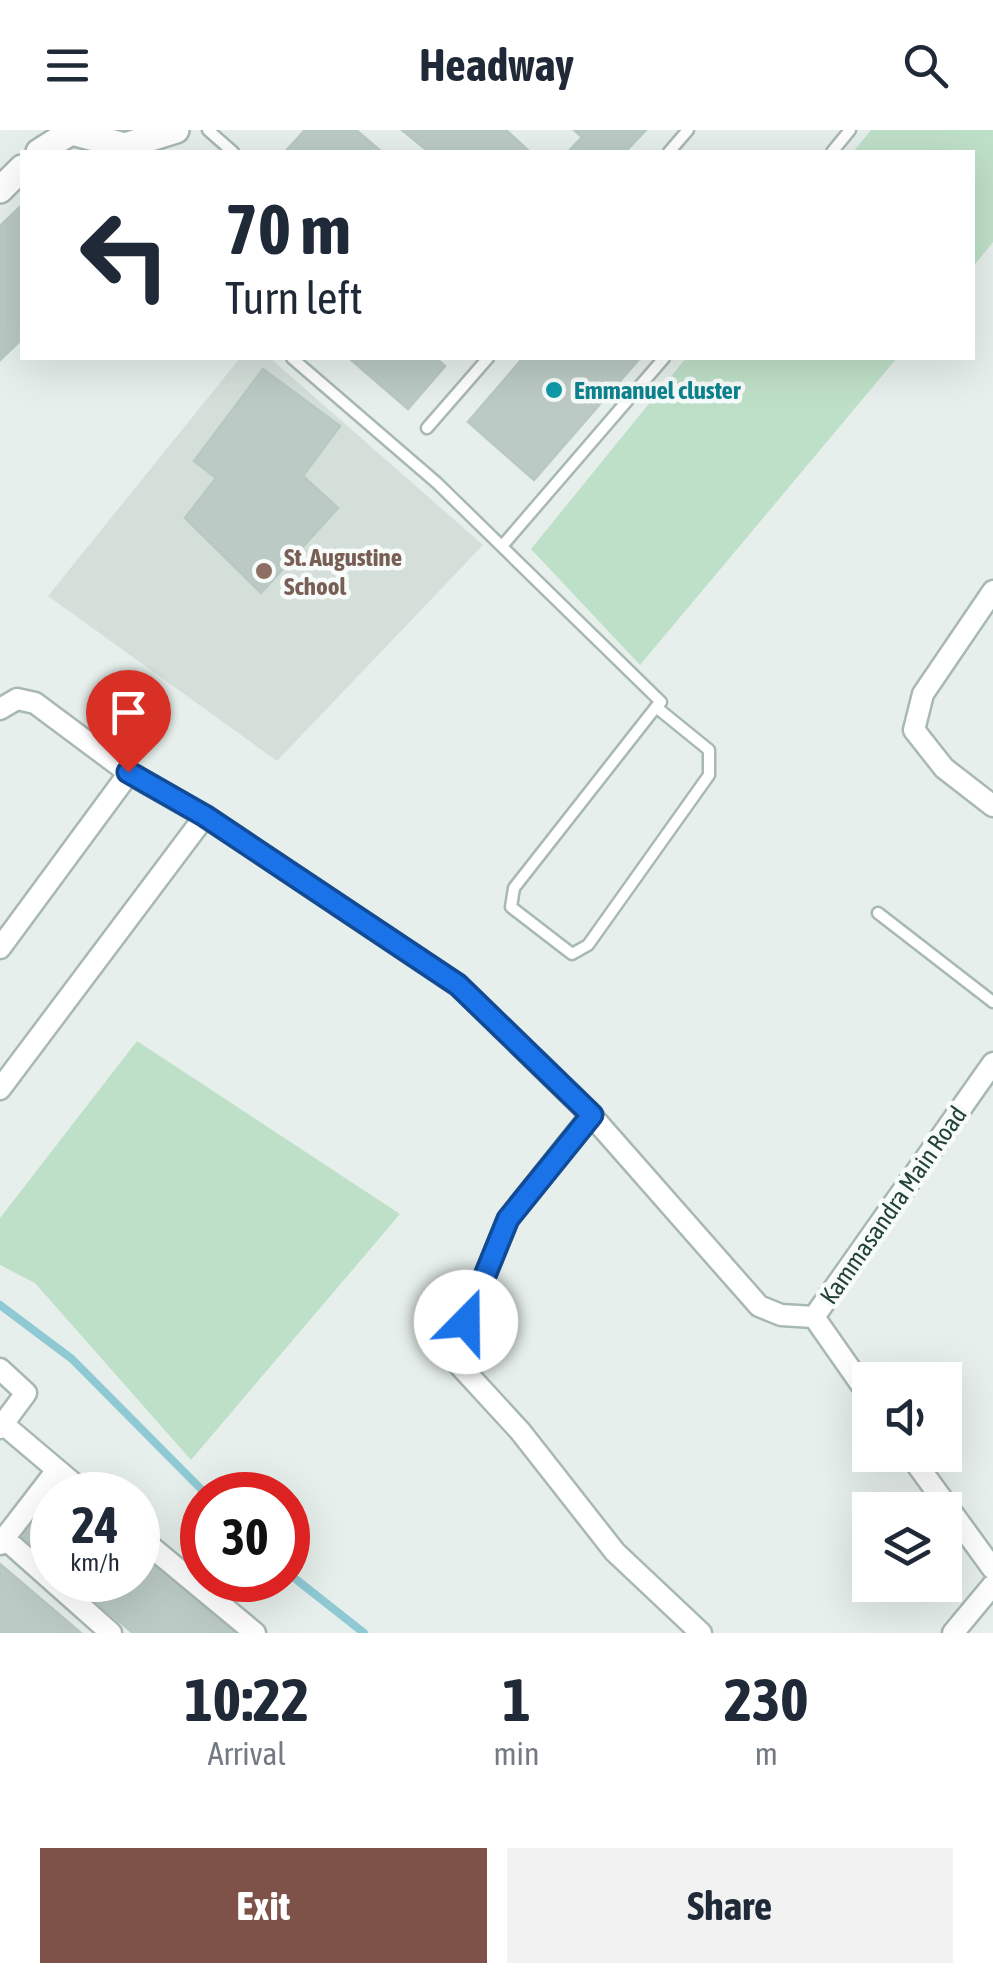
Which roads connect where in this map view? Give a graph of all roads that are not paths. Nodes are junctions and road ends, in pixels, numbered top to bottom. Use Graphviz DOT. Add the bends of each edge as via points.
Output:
graph roads {
  1 [pos="176,130"];
  2 [pos="208,130"];
  3 [pos="688,130"];
  4 [pos="850,130"];
  5 [pos="110,142"];
  6 [pos="41,150"];
  7 [pos="231,150"];
  8 [pos="670,150"];
  9 [pos="834,150"];
  10 [pos="20,170"];
  11 [pos="0,190"];
  12 [pos="294,360"];
  13 [pos="486,360"];
  14 [pos="662,360"];
  15 [pos="426,428"];
  16 [pos="503,545"];
  17 [pos="993,591"];
  18 [pos="656,707"];
  19 [pos="0,709"];
  20 [pos="128,772"];
  21 [pos="993,806"];
  22 [pos="205,816"];
  23 [pos="878,913"];
  24 [pos="0,948"];
  25 [pos="993,1002"];
  26 [pos="993,1063"];
  27 [pos="0,1089"];
  28 [pos="592,1115"];
  29 [pos="814,1318"];
  30 [pos="0,1368"];
  31 [pos="852,1372"];
  32 [pos="2,1426"];
  33 [pos="57,1470"];
  34 [pos="59,1472"];
  35 [pos="922,1472"];
  36 [pos="2,1541"];
  37 [pos="160,1554"];
  38 [pos="993,1570"];
  39 [pos="993,1585"];
  40 [pos="112,1633"];
  41 [pos="255,1633"];
  42 [pos="701,1633"];
  43 [pos="953,1633"];
  1 -- 5 [label="street" via="138,144"];
  2 -- 7 [label="lane"];
  3 -- 8 [label="lane"];
  4 -- 9 [label="lane"];
  5 -- 6 [label="street" via="71,132"];
  10 -- 11 [label="street"];
  12 -- 16 [label="lane"];
  13 -- 15 [label="lane"];
  14 -- 16 [label="lane"];
  16 -- 18 [label="lane" via="661,702"];
  17 -- 21 [label="street" via="923,694 914,730 944,768"];
  18 -- 18 [label="lane" via="509,897 511,908 572,954 588,944 709,774 709,750"];
  19 -- 20 [label="street" via="17,699 35,703"];
  20 -- 22 [label="street"];
  20 -- 24 [label="street"];
  22 -- 27 [label="street"];
  22 -- 28 [label="street" via="458,985"];
  23 -- 25 [label="lane"];
  26 -- 29 [label="street, Kammasandra Main Road"];
  28 -- 29 [label="street" via="759,1306"];
  28 -- 42 [label="street" via="508,1219 452,1356 615,1552"];
  29 -- 31 [label="street, Kammasandra Main Road"];
  30 -- 32 [label="street" via="26,1393"];
  32 -- 33 [label="street"];
  33 -- 34 [label="street"];
  33 -- 36 [label="street"];
  35 -- 38 [label="street"];
  36 -- 40 [label="street"];
  37 -- 41 [label="street"];
  39 -- 43 [label="street"];
}
